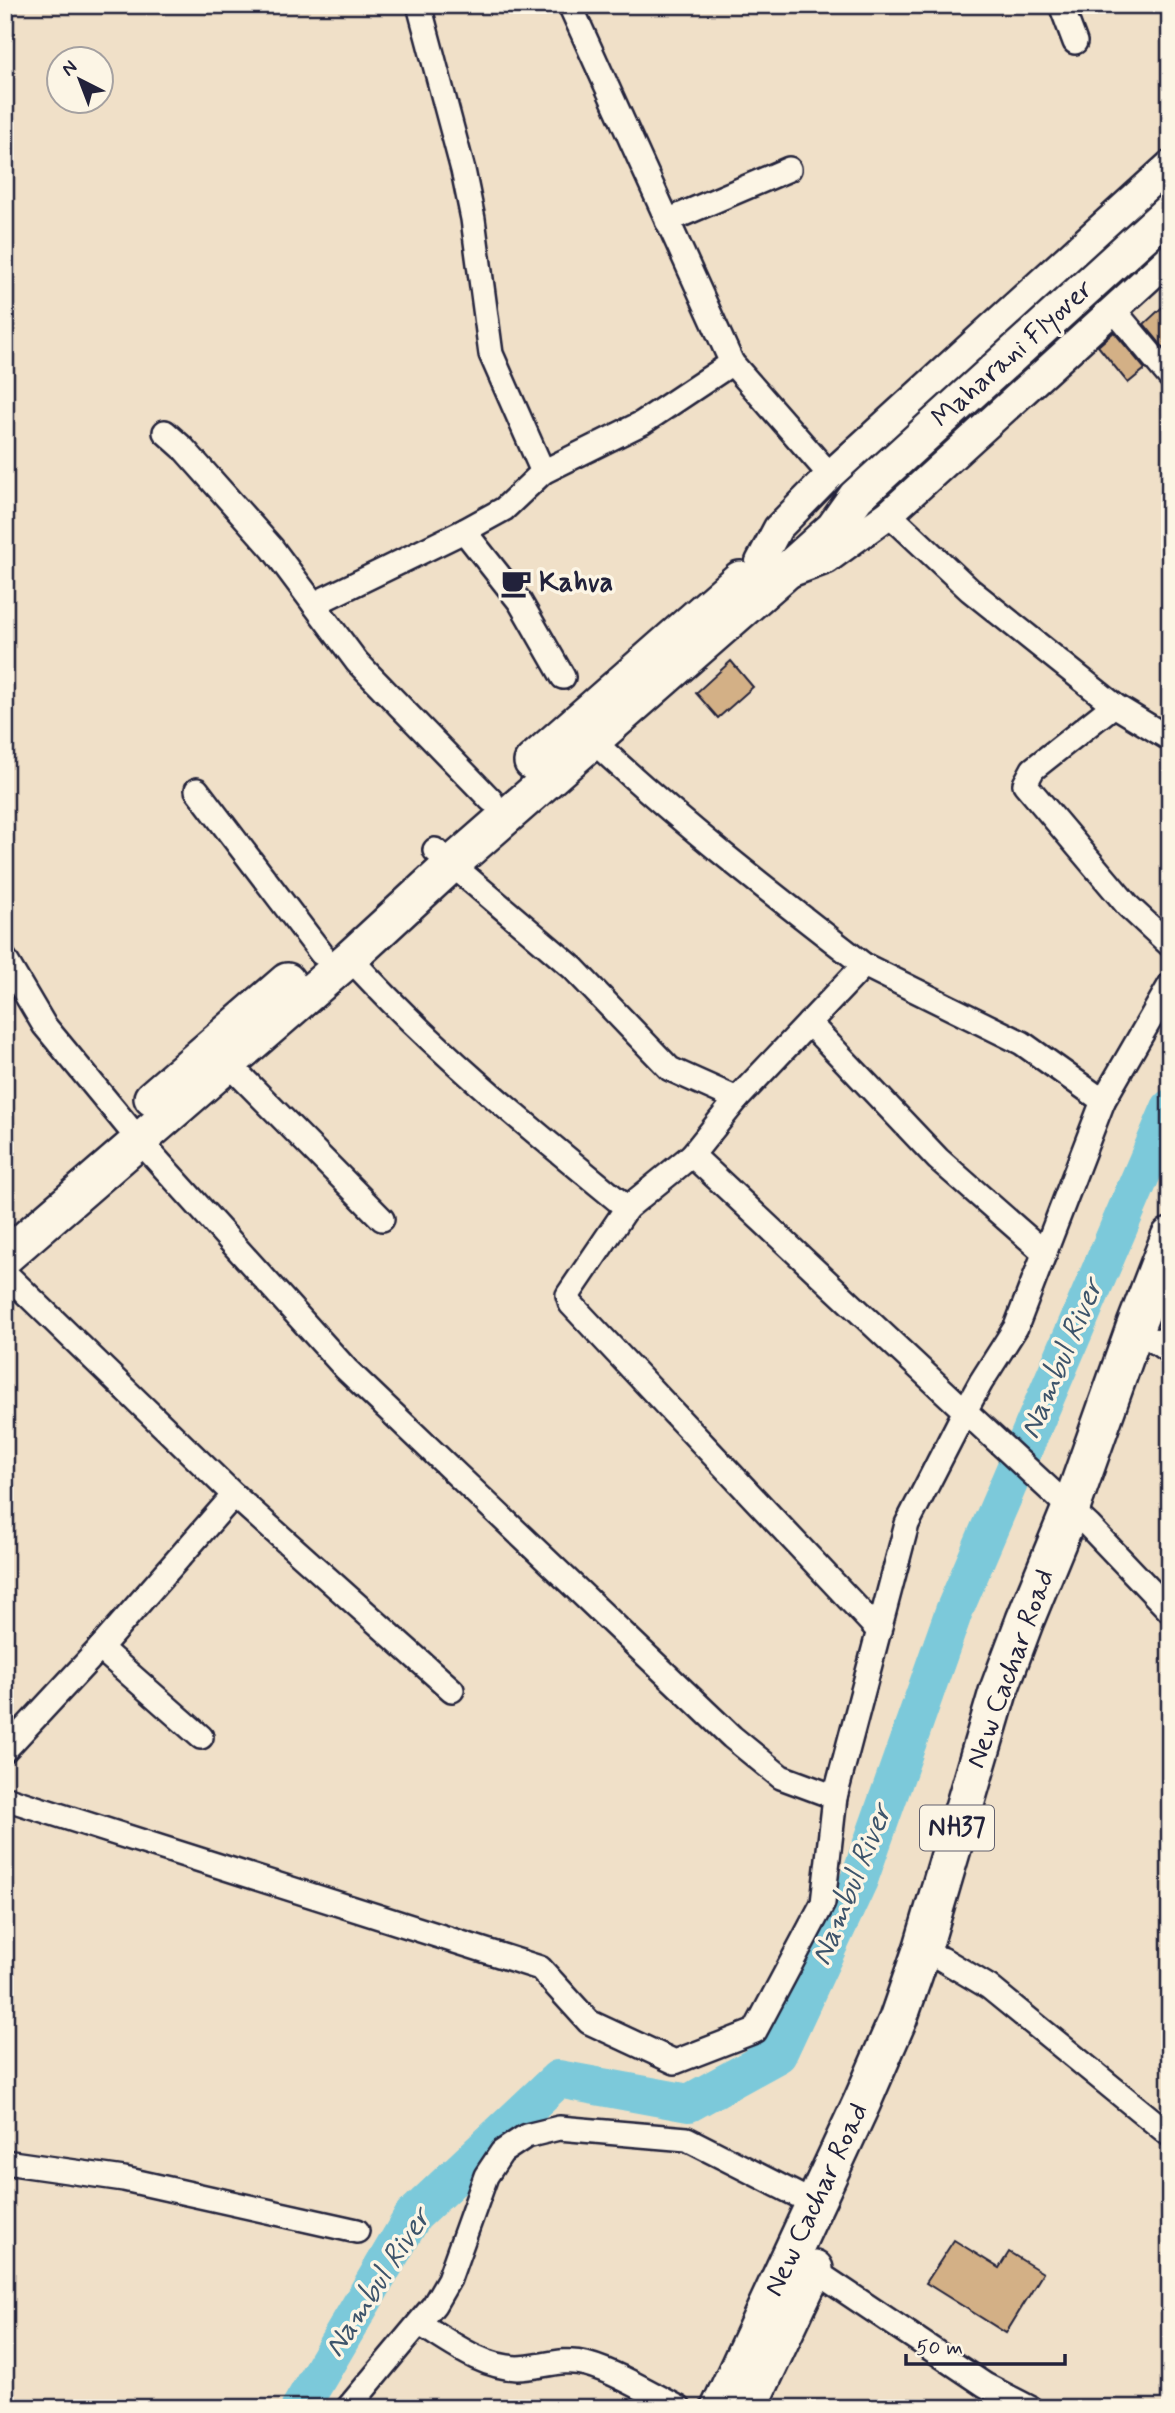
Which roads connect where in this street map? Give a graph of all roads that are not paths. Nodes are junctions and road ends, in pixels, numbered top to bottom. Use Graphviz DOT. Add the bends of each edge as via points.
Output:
graph roads {
  1 [pos="419,5"];
  2 [pos="570,5"];
  3 [pos="1061,5"];
  4 [pos="1074,42"];
  5 [pos="1170,165"];
  6 [pos="789,169"];
  7 [pos="1170,211"];
  8 [pos="667,221"];
  9 [pos="1170,258"];
  10 [pos="1113,309"];
  11 [pos="732,363"];
  12 [pos="1170,377"];
  13 [pos="165,432"];
  14 [pos="543,472"];
  15 [pos="843,486"];
  16 [pos="889,514"];
  17 [pos="464,531"];
  18 [pos="771,569"];
  19 [pos="314,604"];
  20 [pos="563,677"];
  21 [pos="1114,705"];
  22 [pos="1170,738"];
  23 [pos="592,740"];
  24 [pos="197,790"];
  25 [pos="491,800"];
  26 [pos="443,857"];
  27 [pos="1170,945"];
  28 [pos="336,955"];
  29 [pos="5,959"];
  30 [pos="864,965"];
  31 [pos="1170,985"];
  32 [pos="809,1023"];
  33 [pos="220,1055"];
  34 [pos="737,1099"];
  35 [pos="1103,1101"];
  36 [pos="132,1131"];
  37 [pos="692,1155"];
  38 [pos="627,1208"];
  39 [pos="382,1219"];
  40 [pos="5,1228"];
  41 [pos="1170,1237"];
  42 [pos="1045,1252"];
  43 [pos="5,1257"];
  44 [pos="5,1273"];
  45 [pos="1170,1296"];
  46 [pos="1161,1346"];
  47 [pos="965,1411"];
  48 [pos="234,1495"];
  49 [pos="1076,1514"];
  50 [pos="1170,1611"];
  51 [pos="879,1631"];
  52 [pos="100,1648"];
  53 [pos="452,1690"];
  54 [pos="201,1737"];
  55 [pos="5,1750"];
  56 [pos="835,1797"];
  57 [pos="5,1798"];
  58 [pos="942,1959"];
  59 [pos="1170,2135"];
  60 [pos="5,2162"];
  61 [pos="815,2204"];
  62 [pos="356,2231"];
  63 [pos="802,2263"];
  64 [pos="420,2324"];
  65 [pos="348,2408"];
  66 [pos="679,2408"];
  67 [pos="720,2408"];
  68 [pos="748,2408"];
  69 [pos="1030,2408"];
  1 -- 14 [label="street" via="463,170 491,354"];
  2 -- 8 [label="street"];
  3 -- 4 [label="street"];
  5 -- 15 [label="street"];
  6 -- 8 [label="street"];
  7 -- 15 [label="main road, Maharani Flyover"];
  8 -- 11 [label="street"];
  9 -- 10 [label="street"];
  10 -- 12 [label="street"];
  10 -- 16 [label="street"];
  11 -- 14 [label="street" via="642,423"];
  11 -- 15 [label="street"];
  13 -- 19 [label="street" via="272,548"];
  14 -- 17 [label="street" via="504,509"];
  15 -- 18 [label="main road, Maharani Flyover" via="818,514 802,542"];
  15 -- 18 [label="street" via="778,528"];
  16 -- 18 [label="street" via="827,559"];
  16 -- 21 [label="street" via="971,590"];
  17 -- 19 [label="street"];
  17 -- 20 [label="street" via="520,601"];
  18 -- 23 [label="main road"];
  18 -- 25 [label="main road" via="575,722"];
  19 -- 25 [label="street" via="357,662"];
  21 -- 22 [label="street"];
  21 -- 27 [label="street" via="1033,769 1025,784 1128,906"];
  23 -- 26 [label="main road"];
  23 -- 30 [label="street" via="741,870"];
  24 -- 28 [label="street"];
  25 -- 26 [label="main road"];
  26 -- 28 [label="main road"];
  26 -- 34 [label="street" via="573,968 670,1069"];
  28 -- 33 [label="main road"];
  28 -- 38 [label="street" via="373,983 491,1095"];
  29 -- 36 [label="street" via="44,1024"];
  30 -- 32 [label="street"];
  30 -- 35 [label="street" via="1022,1043"];
  31 -- 35 [label="street"];
  32 -- 34 [label="street"];
  32 -- 42 [label="street" via="938,1159"];
  33 -- 36 [label="main road"];
  33 -- 39 [label="street"];
  34 -- 37 [label="street"];
  35 -- 42 [label="street"];
  36 -- 40 [label="main road"];
  36 -- 43 [label="main road"];
  36 -- 56 [label="street" via="346,1369 732,1737 781,1777"];
  37 -- 38 [label="street"];
  37 -- 47 [label="street"];
  38 -- 51 [label="street" via="568,1295 571,1304"];
  41 -- 49 [label="highway, New Cachar Road / NH37" via="1136,1325"];
  42 -- 47 [label="street" via="1016,1327"];
  44 -- 48 [label="street"];
  45 -- 46 [label="highway, New Cachar Road / NH37"];
  46 -- 49 [label="highway, New Cachar Road / NH37" via="1123,1436"];
  47 -- 49 [label="street"];
  47 -- 51 [label="street" via="907,1524"];
  48 -- 52 [label="street"];
  48 -- 53 [label="street"];
  49 -- 50 [label="street"];
  49 -- 58 [label="highway, New Cachar Road / NH37"];
  49 -- 61 [label="highway, New Cachar Road / NH37" via="1025,1620 998,1692 898,2018"];
  51 -- 56 [label="street"];
  52 -- 54 [label="street"];
  52 -- 55 [label="street"];
  56 -- 57 [label="street" via="823,1903 755,2031 675,2062 589,2022 540,1968"];
  58 -- 59 [label="street" via="989,1987"];
  58 -- 63 [label="highway, New Cachar Road / NH37" via="881,2116"];
  60 -- 62 [label="street" via="124,2179"];
  61 -- 63 [label="highway, New Cachar Road / NH37"];
  61 -- 64 [label="street" via="687,2139 542,2130 512,2144 493,2162 449,2279"];
  63 -- 67 [label="highway, New Cachar Road / NH37"];
  63 -- 68 [label="highway, New Cachar Road / NH37"];
  63 -- 69 [label="street" via="985,2385"];
  64 -- 65 [label="street"];
  64 -- 66 [label="street" via="498,2366 519,2368 558,2361 586,2364"];
}
